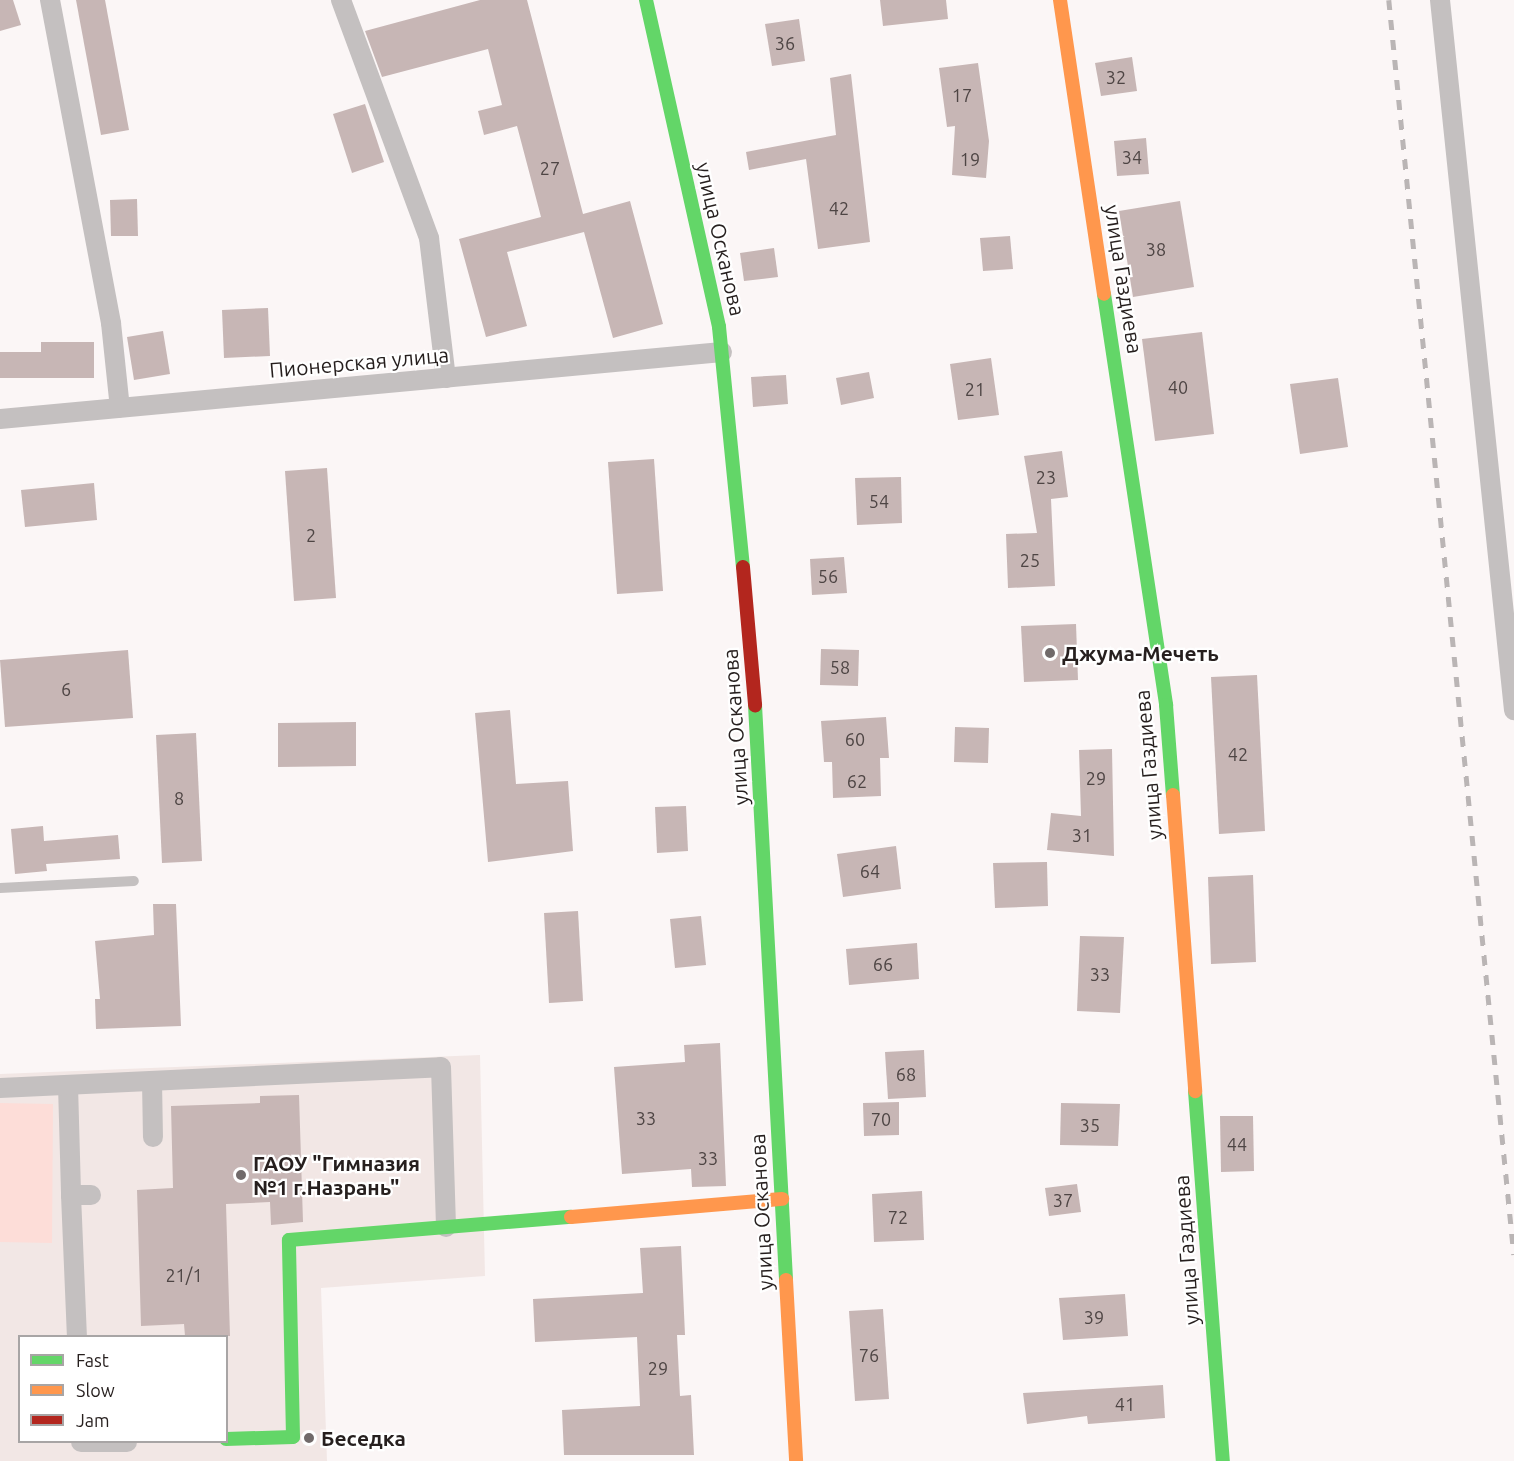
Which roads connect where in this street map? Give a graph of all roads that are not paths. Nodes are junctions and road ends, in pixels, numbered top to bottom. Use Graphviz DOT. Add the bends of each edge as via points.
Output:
graph roads {
  1 [pos="50,0"];
  2 [pos="341,0"];
  3 [pos="646,0"];
  4 [pos="1060,0"];
  5 [pos="1440,0"];
  6 [pos="722,352"];
  7 [pos="446,378"];
  8 [pos="120,408"];
  9 [pos="0,418"];
  10 [pos="1514,710"];
  11 [pos="134,881"];
  12 [pos="0,888"];
  13 [pos="152,1081"];
  14 [pos="68,1085"];
  15 [pos="0,1088"];
  16 [pos="153,1137"];
  17 [pos="71,1195"];
  18 [pos="91,1195"];
  19 [pos="782,1199"];
  20 [pos="446,1227"];
  21 [pos="77,1335"];
  22 [pos="228,1439"];
  23 [pos="795,1461"];
  24 [pos="1223,1461"];
  1 -- 8 [label="street" via="111,323"];
  2 -- 7 [label="street" via="429,238"];
  3 -- 6 [label="street, улица Осканова"];
  4 -- 24 [label="street, улица Газдиева" via="1166,705"];
  5 -- 10 [label="street"];
  6 -- 7 [label="street, Пионерская улица"];
  6 -- 19 [label="street, улица Осканова" via="753,670"];
  7 -- 8 [label="street, Пионерская улица"];
  8 -- 9 [label="street, Пионерская улица"];
  11 -- 12 [label="lane"];
  13 -- 14 [label="street"];
  13 -- 16 [label="street"];
  13 -- 20 [label="street" via="441,1066"];
  14 -- 15 [label="street"];
  14 -- 17 [label="street"];
  17 -- 18 [label="street"];
  17 -- 21 [label="street"];
  19 -- 20 [label="street"];
  19 -- 23 [label="street, улица Осканова"];
  20 -- 22 [label="street" via="289,1240 293,1437"];
}
